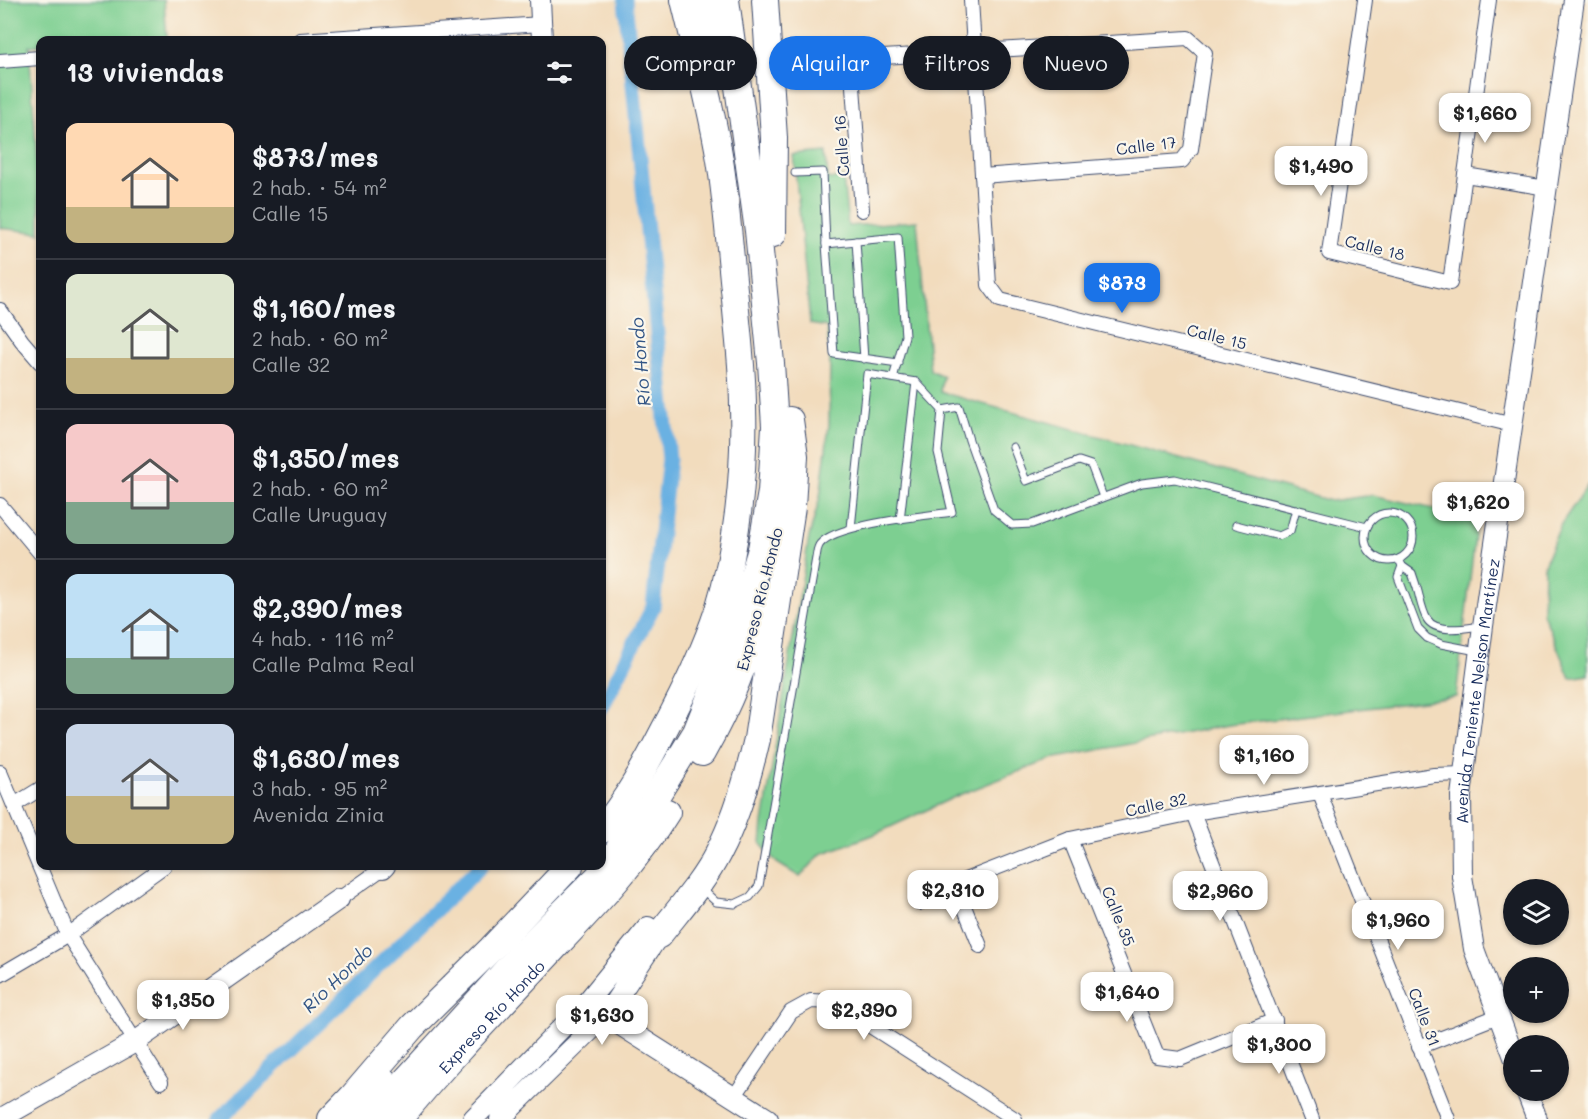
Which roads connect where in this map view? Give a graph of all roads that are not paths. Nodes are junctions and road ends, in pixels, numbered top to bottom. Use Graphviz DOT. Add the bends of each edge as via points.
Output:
graph roads {
  1 [pos="540,0"];
  2 [pos="684,0"];
  3 [pos="705,0"];
  4 [pos="726,0"];
  5 [pos="738,0"];
  6 [pos="765,0"];
  7 [pos="970,0"];
  8 [pos="1365,0"];
  9 [pos="1489,0"];
  10 [pos="1574,0"];
  11 [pos="542,32"];
  12 [pos="421,36"];
  13 [pos="974,36"];
  14 [pos="1011,49"];
  15 [pos="903,56"];
  16 [pos="36,58"];
  17 [pos="0,61"];
  18 [pos="977,90"];
  19 [pos="795,173"];
  20 [pos="1465,175"];
  21 [pos="982,176"];
  22 [pos="1547,188"];
  23 [pos="862,210"];
  24 [pos="773,234"];
  25 [pos="856,241"];
  26 [pos="826,244"];
  27 [pos="0,310"];
  28 [pos="36,357"];
  29 [pos="864,359"];
  30 [pos="898,363"];
  31 [pos="893,378"];
  32 [pos="916,382"];
  33 [pos="942,410"];
  34 [pos="790,420"];
  35 [pos="1513,425"];
  36 [pos="1013,447"];
  37 [pos="1103,497"];
  38 [pos="0,505"];
  39 [pos="1296,508"];
  40 [pos="900,520"];
  41 [pos="1236,525"];
  42 [pos="1367,527"];
  43 [pos="851,528"];
  44 [pos="36,548"];
  45 [pos="1401,563"];
  46 [pos="1428,621"];
  47 [pos="1483,626"];
  48 [pos="1418,629"];
  49 [pos="1480,652"];
  50 [pos="0,772"];
  51 [pos="1464,774"];
  52 [pos="36,791"];
  53 [pos="1320,794"];
  54 [pos="14,805"];
  55 [pos="1193,813"];
  56 [pos="606,824"];
  57 [pos="1070,838"];
  58 [pos="606,844"];
  59 [pos="36,858"];
  60 [pos="606,866"];
  61 [pos="41,870"];
  62 [pos="158,870"];
  63 [pos="378,870"];
  64 [pos="566,870"];
  65 [pos="585,870"];
  66 [pos="603,870"];
  67 [pos="955,884"];
  68 [pos="698,886"];
  69 [pos="339,899"];
  70 [pos="919,903"];
  71 [pos="653,931"];
  72 [pos="68,935"];
  73 [pos="980,946"];
  74 [pos="0,975"];
  75 [pos="585,1003"];
  76 [pos="606,1015"];
  77 [pos="1497,1016"];
  78 [pos="1275,1020"];
  79 [pos="412,1027"];
  80 [pos="1505,1035"];
  81 [pos="135,1042"];
  82 [pos="1419,1047"];
  83 [pos="161,1082"];
  84 [pos="734,1097"];
  85 [pos="1531,1101"];
  86 [pos="380,1118"];
  87 [pos="0,1119"];
  88 [pos="312,1119"];
  89 [pos="331,1119"];
  90 [pos="349,1119"];
  91 [pos="473,1119"];
  92 [pos="500,1119"];
  93 [pos="768,1119"];
  94 [pos="1015,1119"];
  95 [pos="1312,1119"];
  96 [pos="1448,1119"];
  97 [pos="1538,1119"];
  1 -- 11 [label="street"];
  2 -- 56 [label="highway" via="716,136 728,237 744,408 738,509 718,609 703,653 645,768"];
  3 -- 58 [label="highway" via="719,51 746,220 761,365 762,426 752,532 731,621 664,767"];
  4 -- 60 [label="highway" via="760,242 775,426 771,492 761,549 739,624 696,732 649,808"];
  5 -- 24 [label="highway, Expreso Río Hondo"];
  6 -- 24 [label="highway" via="774,138"];
  7 -- 13 [label="street, Calle 15"];
  8 -- 20 [label="street, Calle 18" via="1329,253 1450,283"];
  9 -- 20 [label="street, Calle 18"];
  10 -- 22 [label="street, Avenida Teniente Nelson Martínez"];
  11 -- 12 [label="street"];
  14 -- 21 [label="street, Calle 17" via="1188,38 1205,53 1191,149 1182,161"];
  15 -- 23 [label="street, Calle 16" via="851,59"];
  16 -- 17 [label="street"];
  18 -- 21 [label="street, Calle 15"];
  19 -- 26 [label="lane" via="823,171"];
  20 -- 22 [label="street"];
  21 -- 35 [label="street, Calle 15" via="989,285 1000,300"];
  22 -- 35 [label="street, Avenida Teniente Nelson Martínez"];
  24 -- 34 [label="highway, Expreso Río Hondo"];
  25 -- 26 [label="lane"];
  25 -- 29 [label="lane"];
  25 -- 30 [label="lane" via="898,237 905,336"];
  26 -- 29 [label="lane" via="834,354"];
  27 -- 28 [label="street"];
  29 -- 30 [label="lane"];
  30 -- 31 [label="lane"];
  31 -- 32 [label="lane"];
  31 -- 43 [label="lane" via="867,374"];
  32 -- 33 [label="lane"];
  32 -- 40 [label="lane"];
  33 -- 37 [label="lane" via="959,407 994,510 1012,525 1032,524"];
  33 -- 40 [label="lane" via="938,452 952,512"];
  34 -- 68 [label="highway" via="795,456 792,507 757,739 744,792 718,854"];
  34 -- 86 [label="highway, Expreso Río Hondo" via="778,523 755,630 739,678 709,740 663,818 610,889 468,1040"];
  35 -- 47 [label="street, Avenida Teniente Nelson Martínez"];
  36 -- 37 [label="lane" via="1026,481 1079,461 1091,465"];
  37 -- 39 [label="lane" via="1142,483 1175,479"];
  38 -- 44 [label="street"];
  39 -- 41 [label="lane" via="1290,531 1279,536"];
  39 -- 42 [label="lane"];
  40 -- 43 [label="lane"];
  42 -- 45 [label="lane" via="1365,542 1372,555"];
  42 -- 45 [label="lane" via="1387,513 1409,523 1413,539"];
  43 -- 68 [label="lane" via="825,539 817,552 759,886 750,897 735,904 716,902"];
  45 -- 46 [label="lane" via="1412,573"];
  45 -- 48 [label="lane" via="1398,577"];
  46 -- 47 [label="lane" via="1436,627 1453,629"];
  46 -- 48 [label="lane"];
  47 -- 49 [label="street, Avenida Teniente Nelson Martínez"];
  48 -- 49 [label="lane" via="1441,644"];
  49 -- 51 [label="street, Avenida Teniente Nelson Martínez"];
  50 -- 54 [label="street"];
  51 -- 53 [label="street, Calle 32" via="1434,775"];
  51 -- 77 [label="street, Avenida Teniente Nelson Martínez" via="1462,876 1474,949"];
  52 -- 54 [label="street"];
  53 -- 55 [label="street, Calle 32"];
  53 -- 82 [label="street, Calle 31"];
  54 -- 59 [label="street"];
  55 -- 57 [label="street, Calle 32"];
  55 -- 78 [label="street"];
  57 -- 67 [label="street, Calle 32"];
  57 -- 78 [label="street, Calle 35" via="1157,1056 1180,1059"];
  61 -- 72 [label="street"];
  62 -- 72 [label="street"];
  63 -- 69 [label="street"];
  64 -- 79 [label="highway"];
  65 -- 90 [label="highway"];
  66 -- 86 [label="highway" via="522,953"];
  67 -- 70 [label="street, Calle 32"];
  67 -- 73 [label="street"];
  68 -- 71 [label="highway"];
  69 -- 81 [label="street"];
  71 -- 75 [label="street"];
  71 -- 76 [label="street"];
  72 -- 74 [label="street"];
  72 -- 81 [label="street"];
  75 -- 76 [label="street"];
  75 -- 91 [label="street"];
  76 -- 84 [label="street"];
  76 -- 92 [label="street"];
  77 -- 80 [label="street, Avenida Teniente Nelson Martínez"];
  77 -- 82 [label="street"];
  78 -- 95 [label="street"];
  79 -- 88 [label="highway" via="366,1065"];
  79 -- 89 [label="highway"];
  81 -- 83 [label="street"];
  81 -- 87 [label="street"];
  82 -- 96 [label="street, Calle 31"];
  84 -- 93 [label="street"];
  84 -- 94 [label="street" via="791,1012 811,1001 833,1002"];
  85 -- 97 [label="street"];
}
